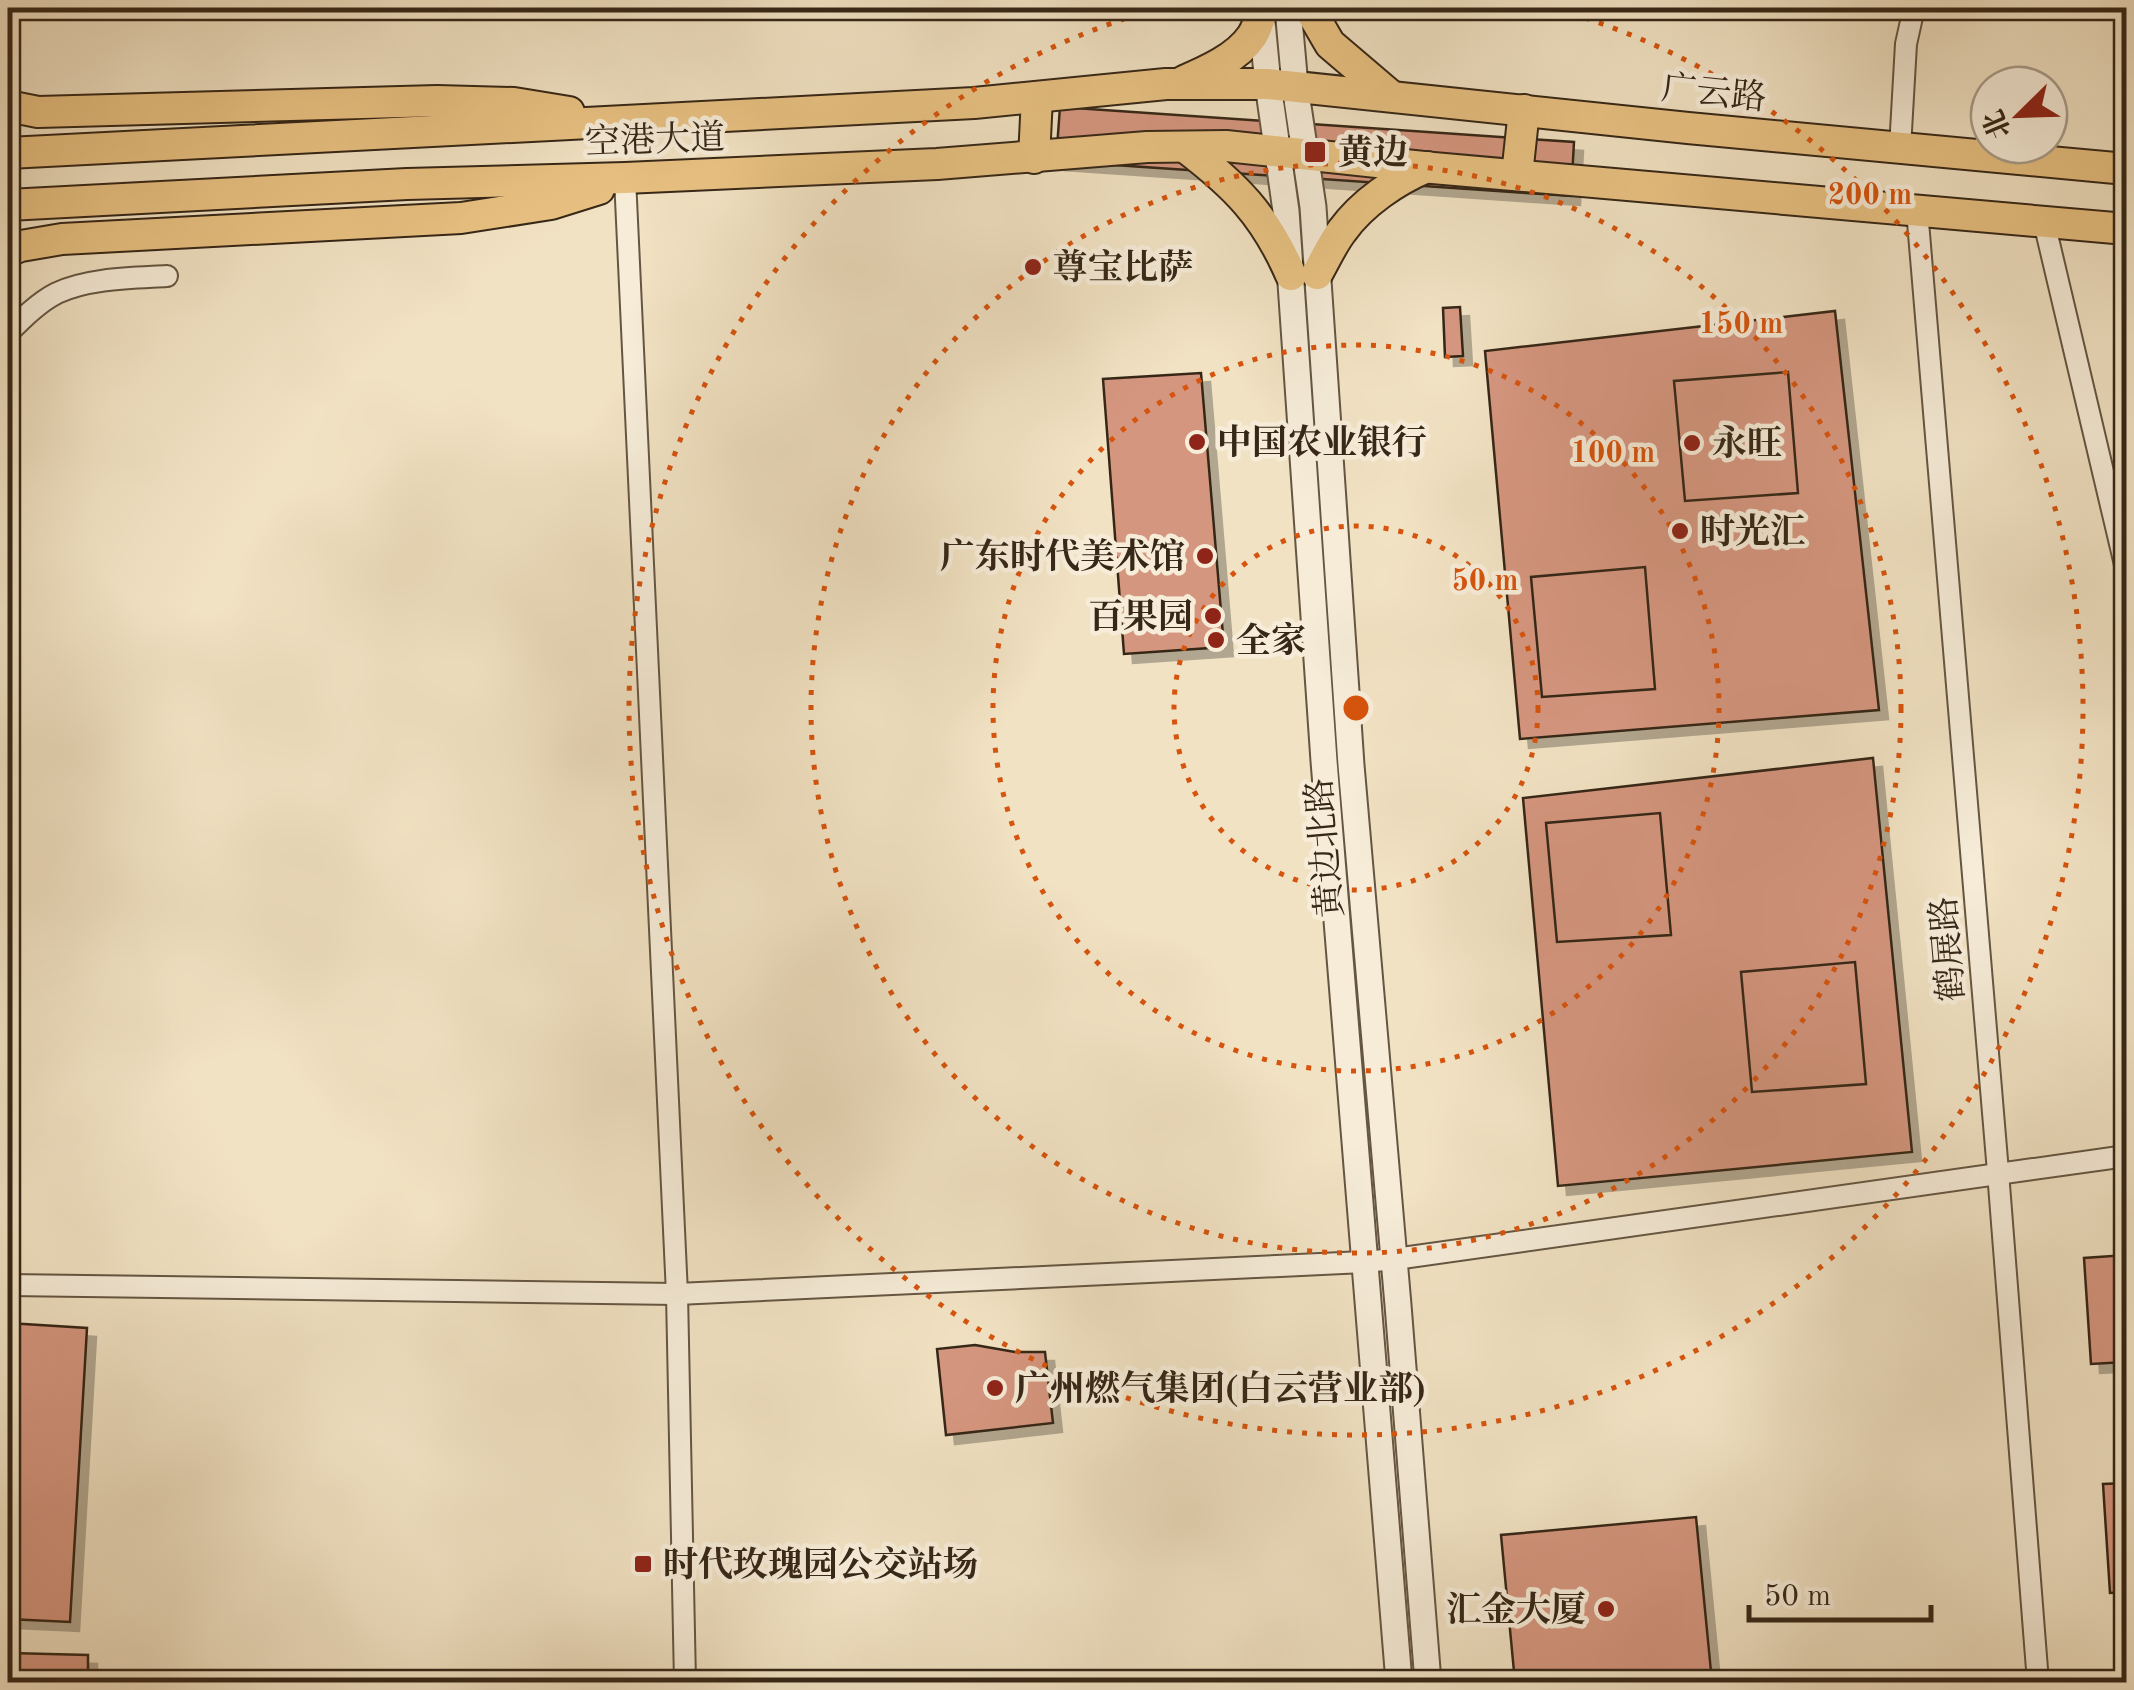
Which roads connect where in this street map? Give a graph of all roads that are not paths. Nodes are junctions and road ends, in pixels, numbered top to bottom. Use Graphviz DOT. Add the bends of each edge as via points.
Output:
graph roads {
  1 [pos="1310,8"];
  2 [pos="1914,8"];
  3 [pos="1270,10"];
  4 [pos="1177,84"];
  5 [pos="1281,85"];
  6 [pos="1391,96"];
  7 [pos="1037,97"];
  8 [pos="8,106"];
  9 [pos="1524,110"];
  10 [pos="621,122"];
  11 [pos="1185,147"];
  12 [pos="1900,148"];
  13 [pos="8,153"];
  14 [pos="1292,153"];
  15 [pos="1034,158"];
  16 [pos="1428,167"];
  17 [pos="2126,170"];
  18 [pos="1517,175"];
  19 [pos="625,178"];
  20 [pos="8,205"];
  21 [pos="1917,210"];
  22 [pos="2044,222"];
  23 [pos="2126,229"];
  24 [pos="8,251"];
  25 [pos="1304,274"];
  26 [pos="167,276"];
  27 [pos="8,333"];
  28 [pos="2126,569"];
  29 [pos="1378,1070"];
  30 [pos="1350,1072"];
  31 [pos="2126,1156"];
  32 [pos="1998,1172"];
  33 [pos="1394,1260"];
  34 [pos="1364,1262"];
  35 [pos="8,1286"];
  36 [pos="677,1294"];
  37 [pos="685,1682"];
  38 [pos="1399,1682"];
  39 [pos="1428,1682"];
  40 [pos="2038,1682"];
  1 -- 6 [label="main road" via="1330,44"];
  2 -- 12 [label="street"];
  3 -- 4 [label="main road" via="1235,53"];
  3 -- 5 [label="street, 黄边北路"];
  4 -- 5 [label="main road, 空港大道"];
  4 -- 7 [label="main road, 空港大道"];
  5 -- 6 [label="main road, 广云路"];
  5 -- 14 [label="street, 黄边北路"];
  6 -- 9 [label="main road, 广云路"];
  7 -- 10 [label="main road, 空港大道"];
  7 -- 15 [label="main road"];
  8 -- 10 [label="main road" via="38,112 476,101"];
  9 -- 12 [label="main road, 广云路"];
  9 -- 18 [label="main road"];
  10 -- 13 [label="main road, 空港大道"];
  11 -- 14 [label="main road, 空港大道"];
  11 -- 15 [label="main road, 空港大道"];
  11 -- 25 [label="main road" via="1248,202"];
  12 -- 17 [label="main road, 广云路"];
  14 -- 16 [label="main road"];
  14 -- 25 [label="street, 黄边北路"];
  15 -- 19 [label="main road, 空港大道"];
  16 -- 18 [label="main road"];
  16 -- 25 [label="main road" via="1366,206"];
  18 -- 21 [label="main road"];
  19 -- 20 [label="main road, 空港大道"];
  19 -- 24 [label="main road" via="550,204 478,216 62,239"];
  19 -- 36 [label="street"];
  21 -- 22 [label="main road"];
  21 -- 32 [label="street, 鹤展路"];
  22 -- 23 [label="main road"];
  22 -- 28 [label="street"];
  25 -- 29 [label="street, 黄边北路"];
  25 -- 30 [label="street, 黄边北路" via="1323,742"];
  26 -- 27 [label="street" via="108,279 58,293"];
  29 -- 30 [label="street"];
  29 -- 33 [label="street, 黄边北路"];
  30 -- 34 [label="street, 黄边北路"];
  31 -- 32 [label="street"];
  32 -- 33 [label="street"];
  32 -- 40 [label="street, 鹤展路"];
  33 -- 34 [label="street"];
  33 -- 39 [label="street, 黄边北路"];
  34 -- 36 [label="street"];
  34 -- 38 [label="street, 黄边北路"];
  35 -- 36 [label="street"];
  36 -- 37 [label="street"];
}
